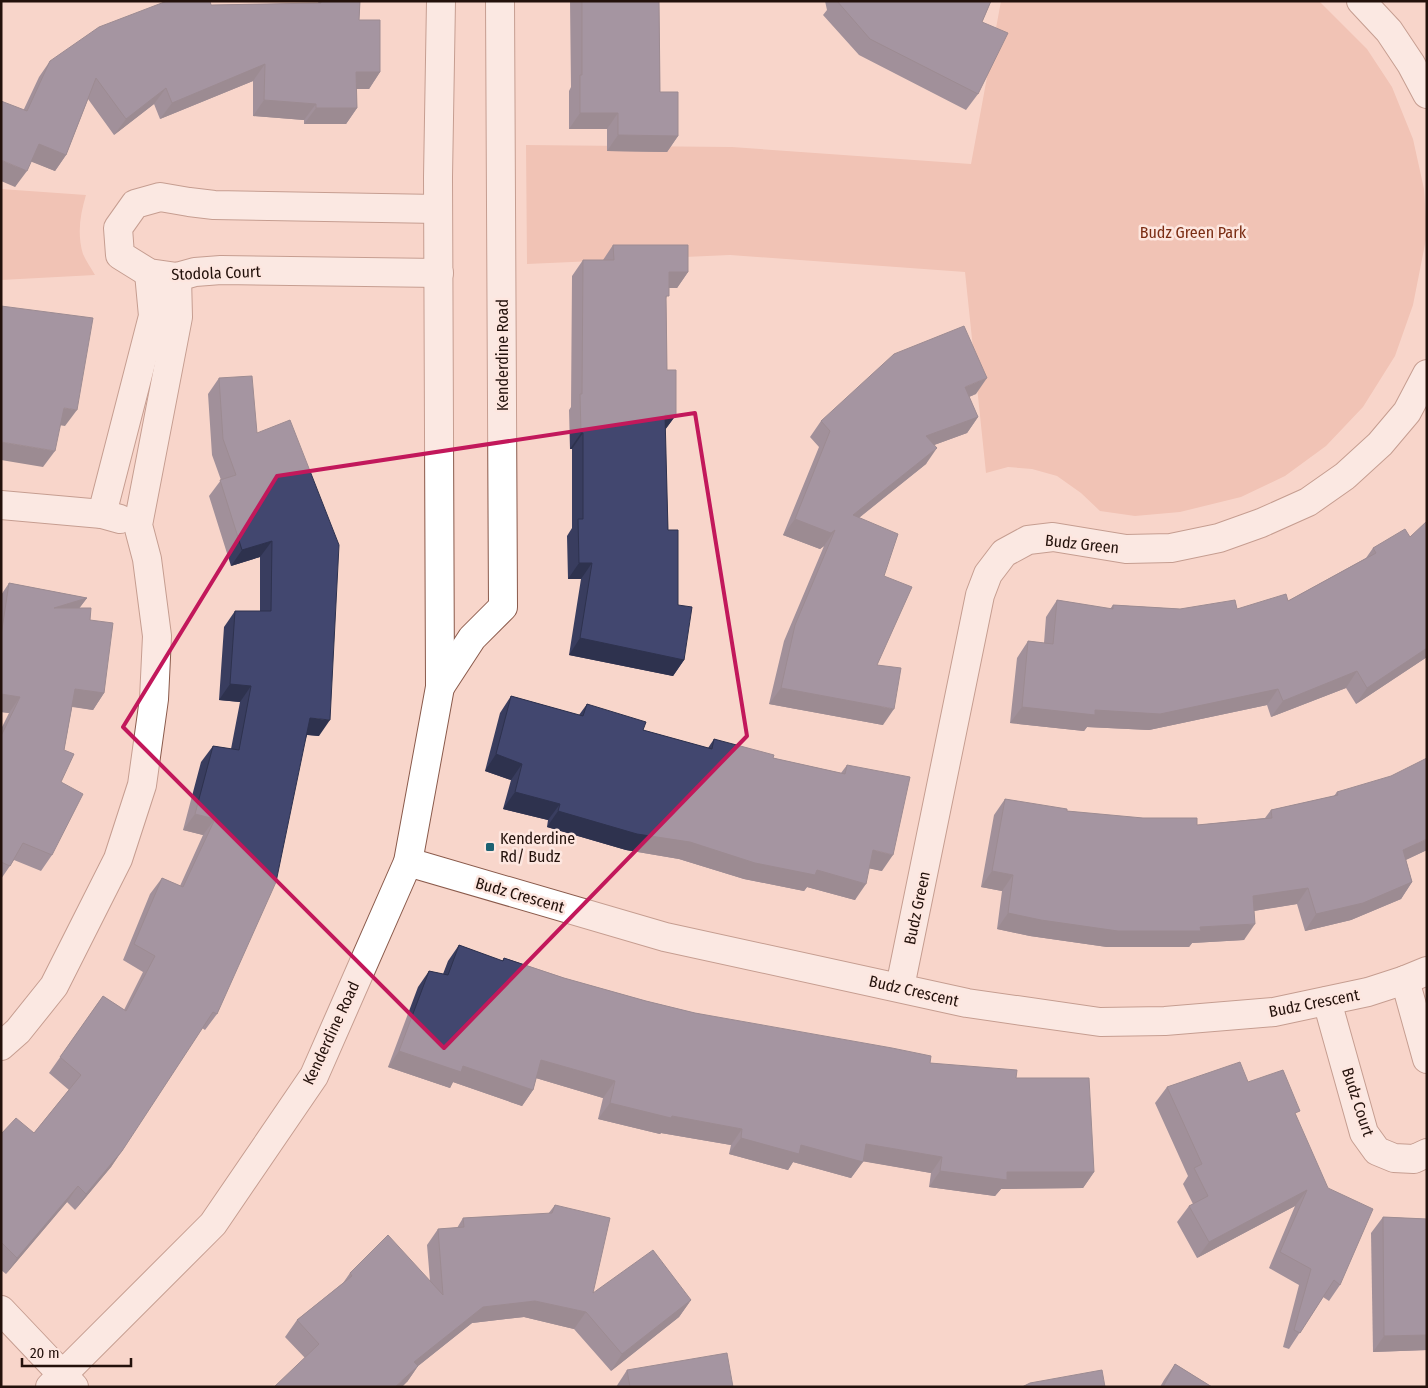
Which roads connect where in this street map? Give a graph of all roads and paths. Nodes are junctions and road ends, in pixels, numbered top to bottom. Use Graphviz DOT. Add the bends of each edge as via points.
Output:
graph roads {
  1 [pos="440,1"];
  2 [pos="500,1"];
  3 [pos="1361,1"];
  4 [pos="1427,94"];
  5 [pos="438,209"];
  6 [pos="439,273"];
  7 [pos="149,274"];
  8 [pos="177,276"];
  9 [pos="1427,374"];
  10 [pos="1,506"];
  11 [pos="102,514"];
  12 [pos="138,525"];
  13 [pos="440,687"];
  14 [pos="408,862"];
  15 [pos="1416,975"];
  16 [pos="900,987"];
  17 [pos="1327,1001"];
  18 [pos="1,1046"];
  19 [pos="1427,1059"];
  20 [pos="1427,1153"];
  21 [pos="1,1310"];
  22 [pos="63,1383"];
  1 -- 5 [label="street, Kenderdine Road"];
  2 -- 13 [label="street, Kenderdine Road" via="503,607 472,638"];
  3 -- 4 [label="street" via="1389,31 1412,64"];
  5 -- 6 [label="street, Kenderdine Road"];
  5 -- 7 [label="street, Stodola Court" via="214,205 160,197 135,204 118,228 120,255"];
  6 -- 8 [label="street, Stodola Court" via="221,270"];
  6 -- 13 [label="street, Kenderdine Road"];
  7 -- 8 [label="street, Stodola Court"];
  7 -- 11 [label="street" via="153,316"];
  8 -- 12 [label="street" via="178,317"];
  9 -- 16 [label="street, Budz Green" via="1407,412 1380,444 1345,476 1308,502 1261,523 1219,538 1171,548 1126,549 1053,537 1028,540 1004,552 988,574 980,595"];
  10 -- 11 [label="street"];
  11 -- 12 [label="street"];
  12 -- 18 [label="street" via="147,559 157,636 154,699 142,785 118,859 54,986 18,1031"];
  13 -- 14 [label="street, Kenderdine Road"];
  14 -- 16 [label="street, Budz Crescent" via="665,937"];
  14 -- 22 [label="street, Kenderdine Road" via="314,1076 213,1224"];
  15 -- 17 [label="street, Budz Crescent" via="1368,992"];
  15 -- 19 [label="street"];
  16 -- 17 [label="street, Budz Crescent" via="967,1002 1100,1022 1165,1021 1274,1012"];
  17 -- 20 [label="street, Budz Court" via="1364,1133 1376,1150 1394,1158 1414,1159"];
  21 -- 22 [label="street"];
}
